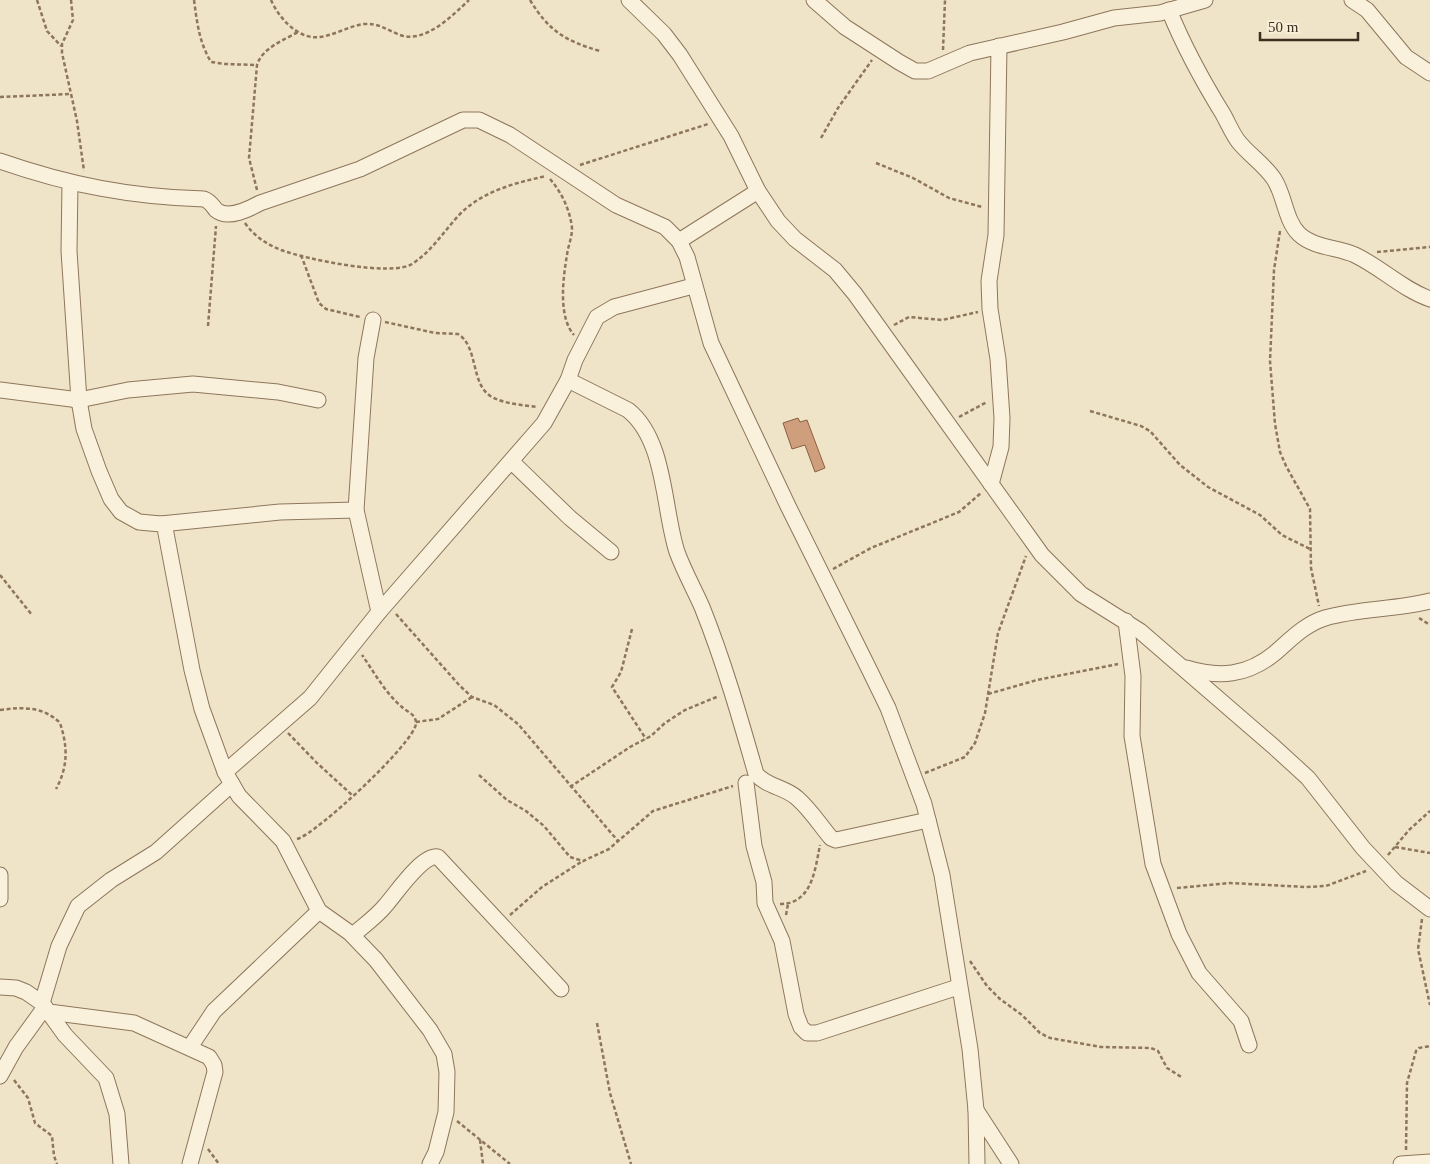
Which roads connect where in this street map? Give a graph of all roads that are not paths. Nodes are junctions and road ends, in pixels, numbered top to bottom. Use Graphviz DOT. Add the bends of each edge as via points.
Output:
graph roads {
  1 [pos="629,0"];
  2 [pos="814,0"];
  3 [pos="1205,0"];
  4 [pos="1352,0"];
  5 [pos="1184,3"];
  6 [pos="1170,10"];
  7 [pos="999,46"];
  8 [pos="1430,73"];
  9 [pos="0,161"];
  10 [pos="70,183"];
  11 [pos="758,191"];
  12 [pos="678,241"];
  13 [pos="693,286"];
  14 [pos="1430,299"];
  15 [pos="373,320"];
  16 [pos="568,380"];
  17 [pos="0,390"];
  18 [pos="78,400"];
  19 [pos="318,400"];
  20 [pos="512,462"];
  21 [pos="991,484"];
  22 [pos="356,510"];
  23 [pos="161,524"];
  24 [pos="611,552"];
  25 [pos="1430,601"];
  26 [pos="383,607"];
  27 [pos="1126,621"];
  28 [pos="1181,666"];
  29 [pos="229,778"];
  30 [pos="746,783"];
  31 [pos="928,820"];
  32 [pos="0,875"];
  33 [pos="0,899"];
  34 [pos="1427,907"];
  35 [pos="318,911"];
  36 [pos="353,935"];
  37 [pos="0,983"];
  38 [pos="958,987"];
  39 [pos="561,988"];
  40 [pos="45,1007"];
  41 [pos="1249,1045"];
  42 [pos="190,1048"];
  43 [pos="2,1073"];
  44 [pos="976,1110"];
  45 [pos="1430,1162"];
  46 [pos="121,1164"];
  47 [pos="190,1164"];
  48 [pos="430,1164"];
  49 [pos="977,1164"];
  50 [pos="1010,1164"];
  51 [pos="1404,1164"];
  1 -- 11 [label="street" via="664,34 731,136"];
  2 -- 7 [label="street" via="845,27 915,71 928,71 970,53"];
  3 -- 5 [label="street"];
  4 -- 8 [label="street" via="1367,10 1406,57"];
  5 -- 6 [label="street"];
  6 -- 7 [label="street" via="1114,18"];
  6 -- 14 [label="street" via="1201,81 1238,140 1272,176 1281,191 1292,225 1303,237 1354,254 1411,292"];
  7 -- 21 [label="street" via="996,236 989,282 1001,396 1001,447"];
  9 -- 10 [label="street"];
  10 -- 12 [label="street" via="171,198 204,199 219,212 231,213 360,169 463,120 479,120 510,135 616,205 665,227"];
  10 -- 18 [label="street" via="69,251"];
  11 -- 12 [label="street"];
  11 -- 21 [label="street" via="784,227 835,270"];
  12 -- 13 [label="street" via="687,257"];
  13 -- 16 [label="street" via="605,310 597,317 582,344"];
  13 -- 31 [label="street" via="711,343 888,708"];
  15 -- 22 [label="street" via="366,358"];
  16 -- 20 [label="street" via="553,410"];
  16 -- 31 [label="street" via="628,410 644,430 660,471 670,530 732,691 748,737 756,774 761,780 798,798 836,840"];
  17 -- 18 [label="street"];
  18 -- 19 [label="street" via="128,390 193,384 269,391"];
  18 -- 23 [label="street" via="84,429 111,499 121,512 139,522"];
  20 -- 24 [label="street"];
  20 -- 26 [label="street"];
  21 -- 27 [label="street" via="1042,555 1081,594"];
  22 -- 23 [label="street" via="280,512"];
  22 -- 26 [label="street"];
  23 -- 29 [label="street" via="167,535 200,702"];
  25 -- 28 [label="street" via="1354,611 1322,619 1291,638 1260,664 1244,670 1211,675"];
  26 -- 29 [label="street" via="310,698"];
  27 -- 28 [label="street"];
  27 -- 41 [label="street" via="1132,660 1132,736 1148,845 1162,891 1199,973 1241,1021"];
  28 -- 34 [label="street" via="1308,778 1379,865"];
  29 -- 35 [label="street" via="239,796 283,841"];
  29 -- 40 [label="street" via="156,852 111,880 78,906 59,946"];
  30 -- 38 [label="street" via="754,846 764,882 764,903 782,940 794,1007 801,1027 807,1033 817,1033"];
  31 -- 38 [label="street" via="942,875"];
  32 -- 33 [label="street"];
  35 -- 36 [label="street"];
  35 -- 42 [label="street" via="214,1011"];
  36 -- 39 [label="street" via="384,908 408,877 434,856 444,862"];
  36 -- 48 [label="street" via="438,1042 447,1072 446,1112"];
  37 -- 40 [label="street" via="26,992"];
  38 -- 44 [label="street" via="970,1050"];
  40 -- 42 [label="street" via="134,1023"];
  40 -- 43 [label="street"];
  40 -- 46 [label="street" via="110,1086 117,1114"];
  42 -- 47 [label="street" via="209,1056 215,1072"];
  44 -- 49 [label="street"];
  44 -- 50 [label="street"];
  45 -- 51 [label="street"];
}
